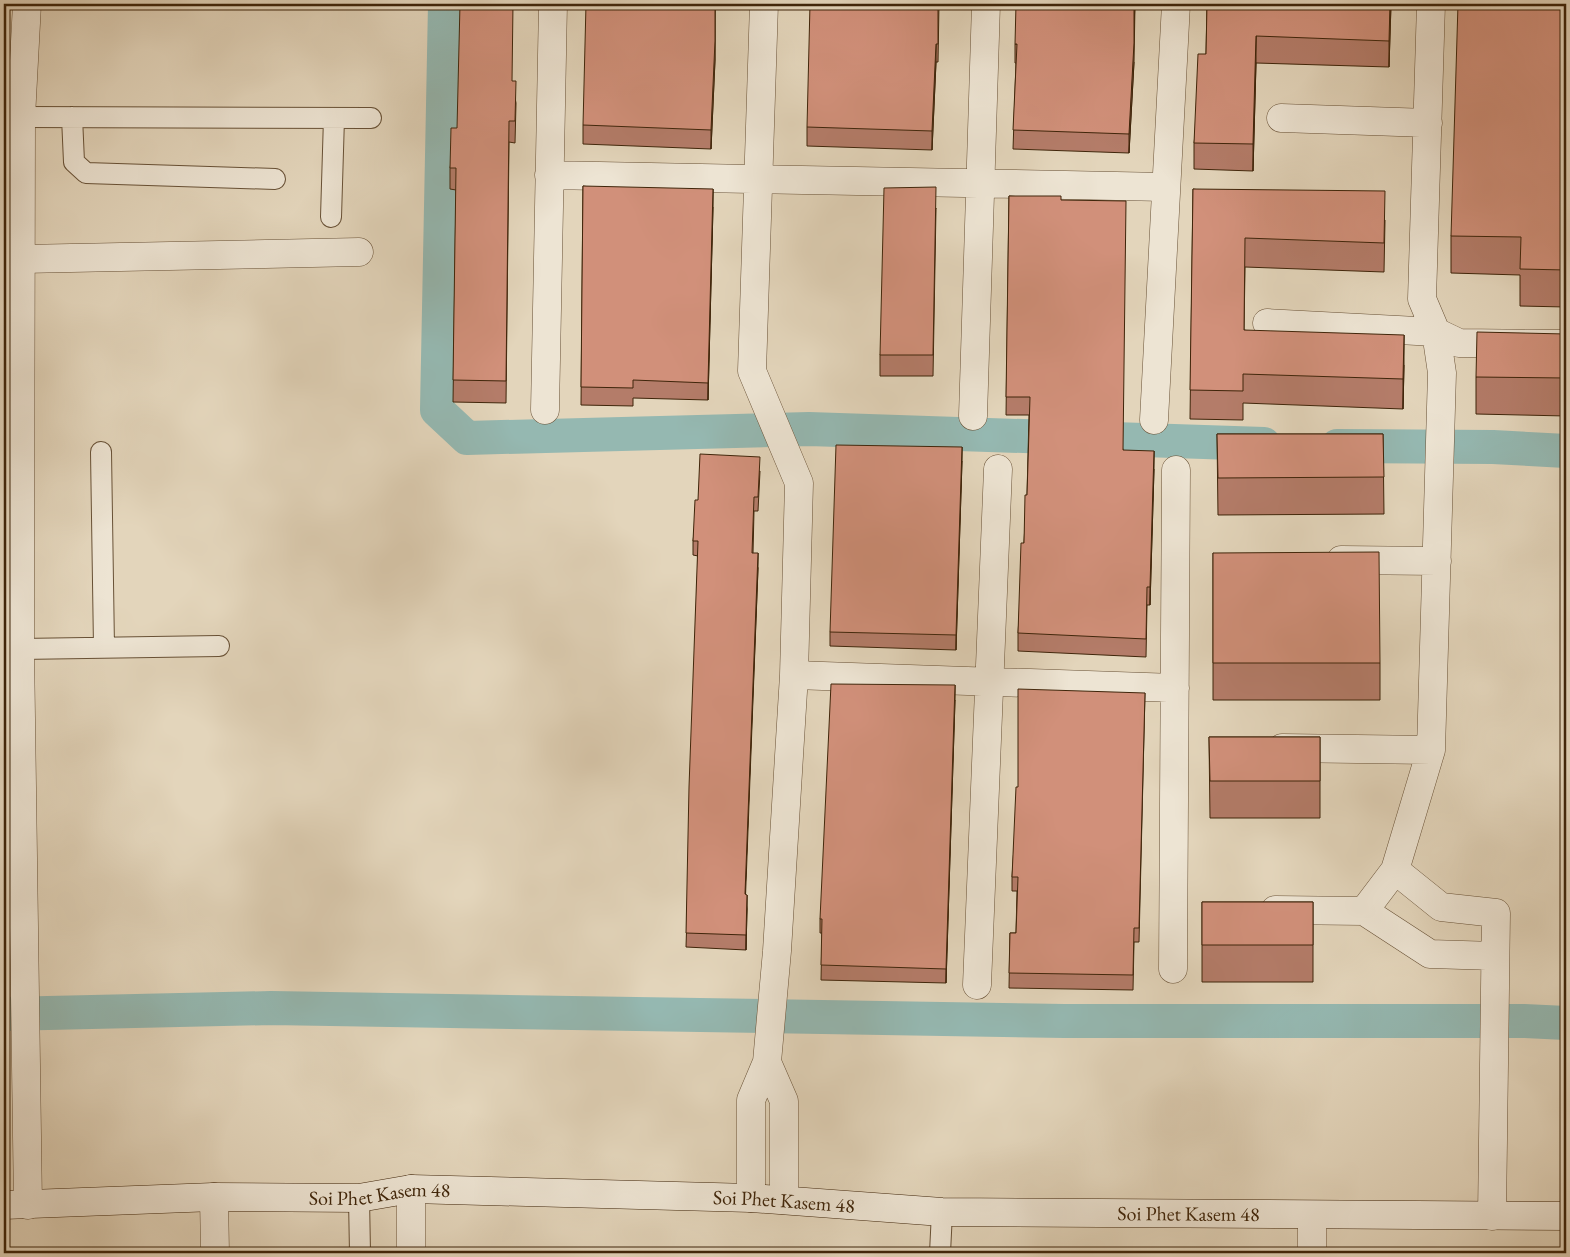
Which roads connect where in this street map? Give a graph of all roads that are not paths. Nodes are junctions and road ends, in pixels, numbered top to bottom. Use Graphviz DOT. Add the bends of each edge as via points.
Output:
graph roads {
  1 [pos="27,4"];
  2 [pos="553,4"];
  3 [pos="764,4"];
  4 [pos="986,4"];
  5 [pos="1176,4"];
  6 [pos="1431,4"];
  7 [pos="21,117"];
  8 [pos="72,117"];
  9 [pos="334,118"];
  10 [pos="371,118"];
  11 [pos="1281,118"];
  12 [pos="1428,123"];
  13 [pos="549,175"];
  14 [pos="275,179"];
  15 [pos="758,181"];
  16 [pos="980,184"];
  17 [pos="1166,187"];
  18 [pos="330,217"];
  19 [pos="359,252"];
  20 [pos="22,259"];
  21 [pos="1267,323"];
  22 [pos="1436,332"];
  23 [pos="1566,344"];
  24 [pos="545,410"];
  25 [pos="973,416"];
  26 [pos="1154,420"];
  27 [pos="101,452"];
  28 [pos="998,469"];
  29 [pos="1176,470"];
  30 [pos="1318,560"];
  31 [pos="1437,561"];
  32 [pos="219,646"];
  33 [pos="104,647"];
  34 [pos="20,649"];
  35 [pos="794,675"];
  36 [pos="989,682"];
  37 [pos="1175,688"];
  38 [pos="1257,748"];
  39 [pos="1431,750"];
  40 [pos="1395,870"];
  41 [pos="1248,910"];
  42 [pos="1364,911"];
  43 [pos="1495,967"];
  44 [pos="1173,969"];
  45 [pos="977,985"];
  46 [pos="767,1062"];
  47 [pos="410,1189"];
  48 [pos="214,1197"];
  49 [pos="360,1198"];
  50 [pos="751,1198"];
  51 [pos="784,1200"];
  52 [pos="16,1204"];
  53 [pos="942,1212"];
  54 [pos="1312,1215"];
  55 [pos="1492,1216"];
  56 [pos="1566,1216"];
  57 [pos="215,1253"];
  58 [pos="360,1253"];
  59 [pos="411,1253"];
  60 [pos="940,1253"];
  61 [pos="1312,1253"];
  1 -- 7 [label="street"];
  2 -- 13 [label="street"];
  3 -- 15 [label="street"];
  4 -- 16 [label="street"];
  5 -- 17 [label="street"];
  6 -- 12 [label="street"];
  7 -- 8 [label="lane"];
  7 -- 20 [label="street"];
  8 -- 9 [label="lane"];
  8 -- 14 [label="lane" via="74,162 86,173"];
  9 -- 10 [label="lane"];
  9 -- 18 [label="lane"];
  11 -- 12 [label="street"];
  12 -- 22 [label="street" via="1422,299"];
  13 -- 15 [label="street"];
  13 -- 24 [label="street"];
  15 -- 16 [label="street"];
  15 -- 35 [label="street" via="752,371 799,482"];
  16 -- 17 [label="street"];
  16 -- 25 [label="street"];
  17 -- 26 [label="street"];
  19 -- 20 [label="street"];
  20 -- 34 [label="street"];
  21 -- 22 [label="street"];
  22 -- 23 [label="street" via="1459,343"];
  22 -- 31 [label="street" via="1442,373"];
  27 -- 33 [label="lane"];
  28 -- 36 [label="street"];
  29 -- 37 [label="street"];
  30 -- 31 [label="street"];
  31 -- 39 [label="street"];
  32 -- 33 [label="lane"];
  33 -- 34 [label="lane"];
  34 -- 52 [label="street" via="26,1066"];
  35 -- 36 [label="street"];
  35 -- 46 [label="street"];
  36 -- 37 [label="street"];
  36 -- 45 [label="street"];
  37 -- 44 [label="street"];
  38 -- 39 [label="street"];
  39 -- 40 [label="street"];
  40 -- 42 [label="street"];
  40 -- 43 [label="street" via="1441,907 1496,913"];
  41 -- 42 [label="street"];
  42 -- 43 [label="street" via="1430,954"];
  43 -- 55 [label="street"];
  46 -- 50 [label="street" via="751,1100"];
  46 -- 51 [label="street" via="784,1101"];
  47 -- 49 [label="street, Soi Phet Kasem 48"];
  47 -- 50 [label="street, Soi Phet Kasem 48"];
  47 -- 59 [label="street"];
  48 -- 49 [label="street, Soi Phet Kasem 48"];
  48 -- 52 [label="street, Soi Phet Kasem 48"];
  48 -- 57 [label="street"];
  49 -- 58 [label="lane"];
  50 -- 51 [label="street, Soi Phet Kasem 48"];
  51 -- 53 [label="street, Soi Phet Kasem 48"];
  53 -- 54 [label="street, Soi Phet Kasem 48"];
  53 -- 60 [label="lane"];
  54 -- 55 [label="street, Soi Phet Kasem 48"];
  54 -- 61 [label="street"];
  55 -- 56 [label="street, Soi Phet Kasem 48"];
}
